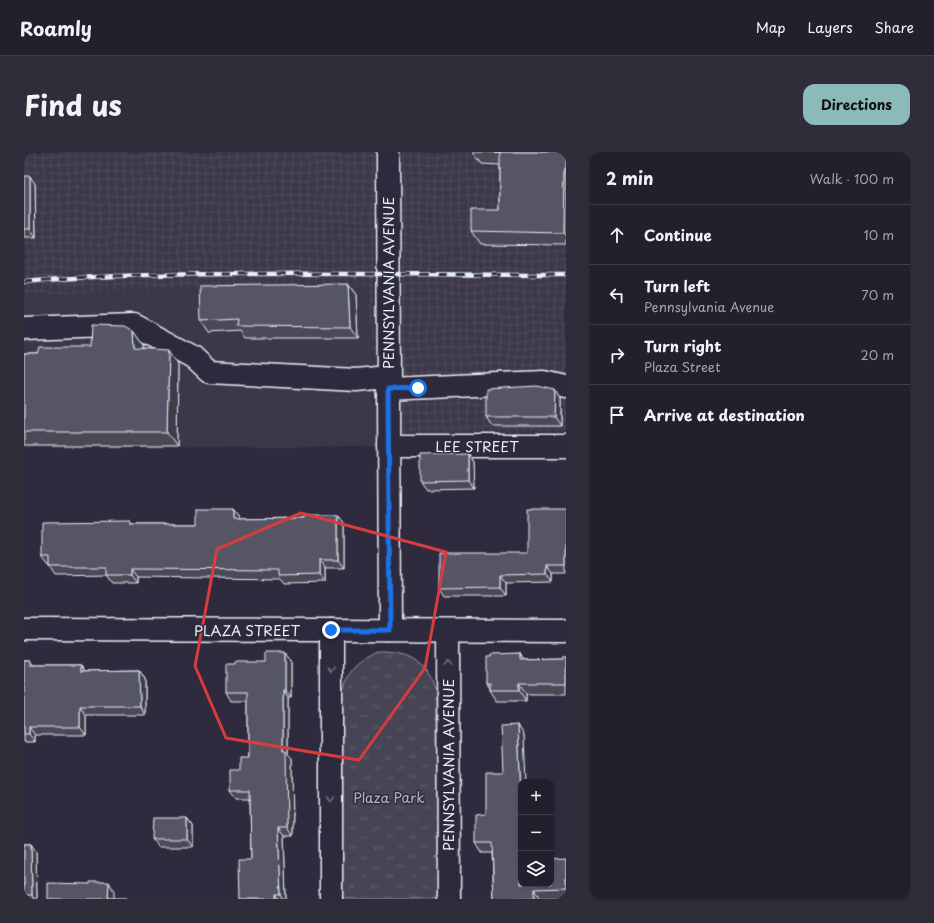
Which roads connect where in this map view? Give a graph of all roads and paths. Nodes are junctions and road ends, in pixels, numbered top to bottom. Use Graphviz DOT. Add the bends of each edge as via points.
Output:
graph roads {
  1 [pos="388,152"];
  2 [pos="24,329"];
  3 [pos="388,383"];
  4 [pos="566,387"];
  5 [pos="389,446"];
  6 [pos="566,446"];
  7 [pos="24,629"];
  8 [pos="331,630"];
  9 [pos="390,630"];
  10 [pos="448,631"];
  11 [pos="566,631"];
  12 [pos="331,899"];
  13 [pos="449,899"];
  1 -- 3 [label="street, PENNSYLVANIA AVENUE"];
  2 -- 3 [label="street" via="134,325 193,357 209,372"];
  3 -- 4 [label="street" via="544,382"];
  3 -- 5 [label="street, PENNSYLVANIA AVENUE"];
  5 -- 6 [label="street, LEE STREET"];
  5 -- 9 [label="street, PENNSYLVANIA AVENUE"];
  7 -- 8 [label="street, PLAZA STREET"];
  8 -- 9 [label="street, PLAZA STREET"];
  8 -- 12 [label="street, one-way"];
  9 -- 10 [label="street, PLAZA STREET"];
  10 -- 11 [label="street, PLAZA STREET"];
  13 -- 10 [label="street, PENNSYLVANIA AVENUE, one-way"];
}
